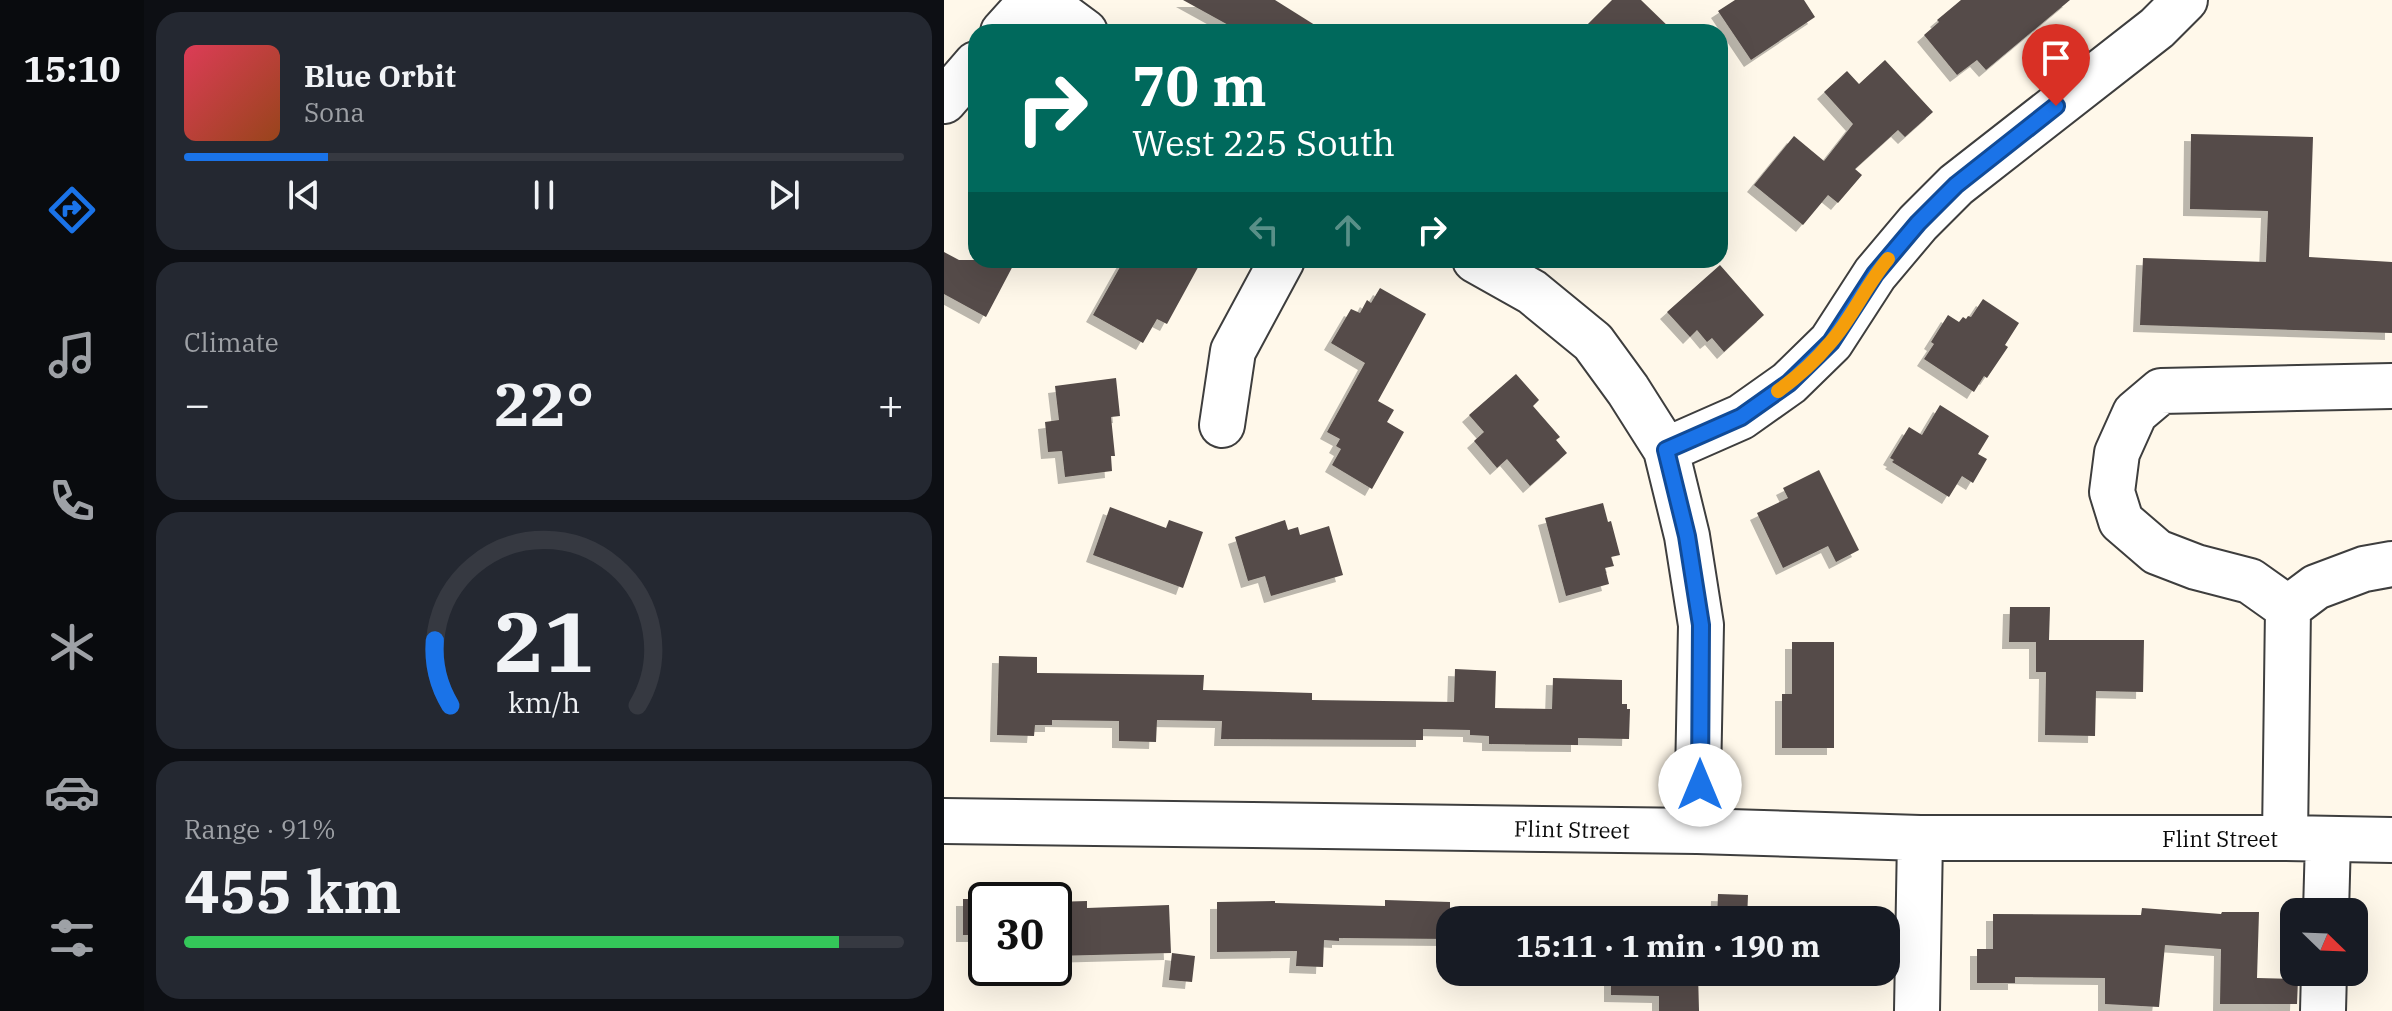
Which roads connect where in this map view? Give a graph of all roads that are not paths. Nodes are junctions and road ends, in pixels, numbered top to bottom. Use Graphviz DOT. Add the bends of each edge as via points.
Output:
graph roads {
  1 [pos="1032,0"];
  2 [pos="1042,0"];
  3 [pos="2185,0"];
  4 [pos="1010,24"];
  5 [pos="1074,24"];
  6 [pos="968,73"];
  7 [pos="944,101"];
  8 [pos="1278,268"];
  9 [pos="1489,268"];
  10 [pos="2392,386"];
  11 [pos="1222,425"];
  12 [pos="1666,450"];
  13 [pos="2392,564"];
  14 [pos="2288,608"];
  15 [pos="944,821"];
  16 [pos="1697,831"];
  17 [pos="1920,838"];
  18 [pos="2307,839"];
  19 [pos="2392,840"];
  20 [pos="2322,898"];
  21 [pos="2324,986"];
  22 [pos="1917,1011"];
  23 [pos="2323,1011"];
  1 -- 4 [label="street"];
  2 -- 5 [label="street"];
  3 -- 12 [label="street" via="2157,28 1956,185 1875,274 1831,342 1789,383 1741,417"];
  6 -- 7 [label="street"];
  8 -- 11 [label="street" via="1233,351"];
  9 -- 12 [label="street" via="1532,292 1593,342"];
  10 -- 14 [label="street" via="2161,391 2135,413 2117,453 2112,492 2121,521 2157,552 2250,581"];
  12 -- 16 [label="street" via="1701,625"];
  13 -- 14 [label="street" via="2316,587"];
  14 -- 18 [label="street"];
  15 -- 16 [label="street, Flint Street"];
  16 -- 17 [label="street, Flint Street"];
  17 -- 18 [label="street, Flint Street"];
  17 -- 22 [label="street"];
  18 -- 19 [label="street, Flint Street"];
  18 -- 20 [label="street"];
  21 -- 23 [label="street"];
}
